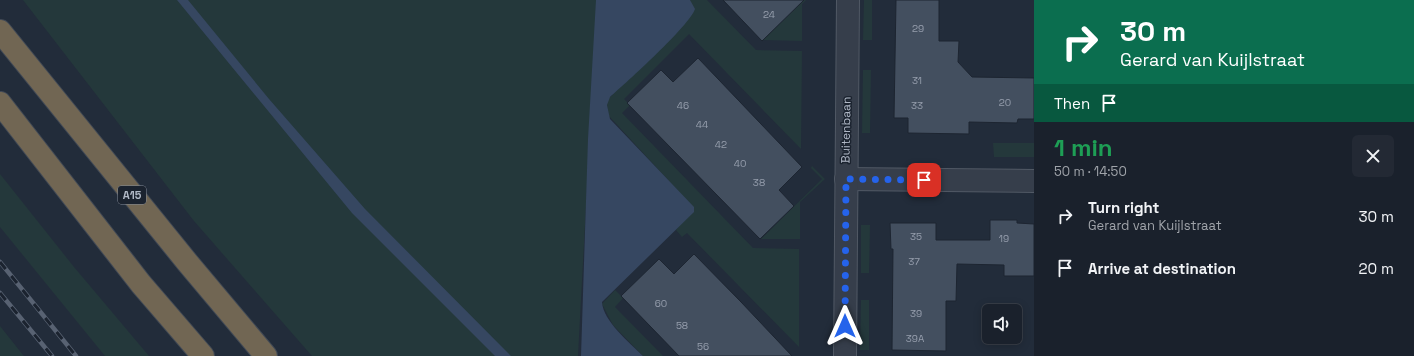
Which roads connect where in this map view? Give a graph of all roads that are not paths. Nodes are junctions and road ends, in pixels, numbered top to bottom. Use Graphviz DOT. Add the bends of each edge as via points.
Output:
graph roads {
  1 [pos="848,0"];
  2 [pos="0,31"];
  3 [pos="0,104"];
  4 [pos="846,179"];
  5 [pos="1034,181"];
  6 [pos="203,356"];
  7 [pos="266,356"];
  8 [pos="845,356"];
  1 -- 4 [label="street, Buitenbaan"];
  2 -- 7 [label="highway, A15"];
  3 -- 6 [label="highway" via="141,284"];
  4 -- 5 [label="street"];
  4 -- 8 [label="street, Buitenbaan"];
}
